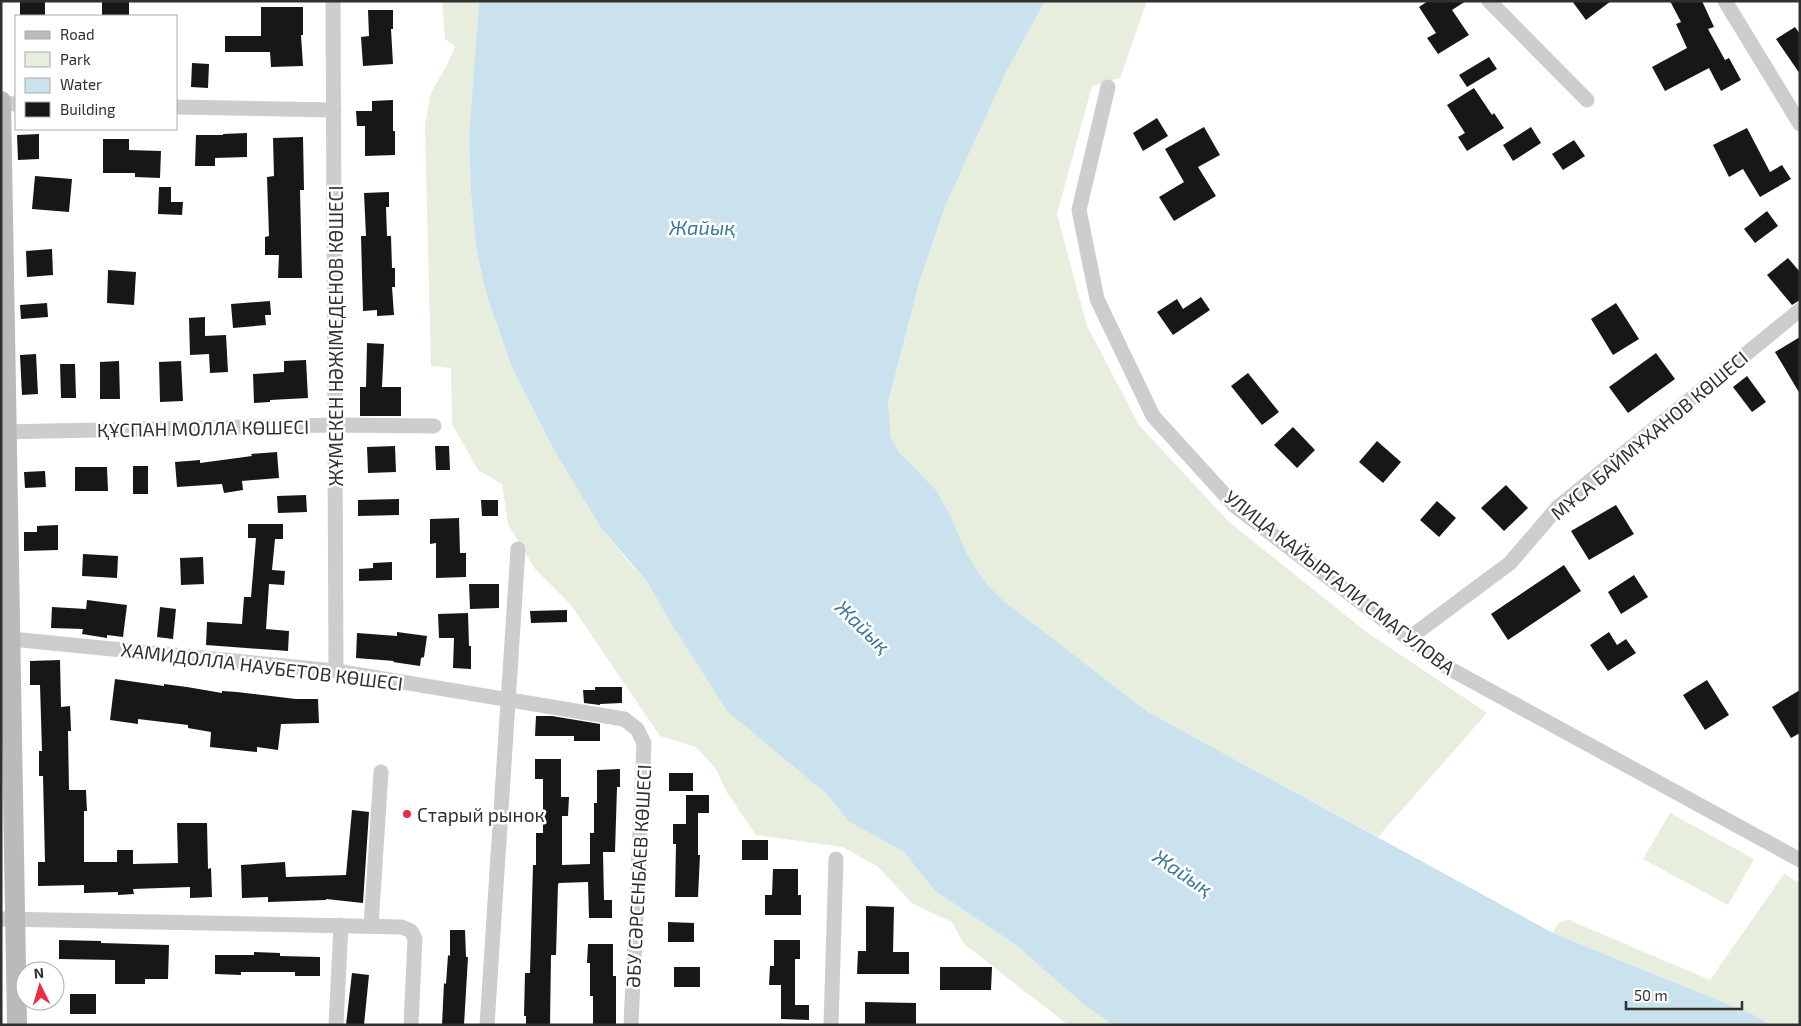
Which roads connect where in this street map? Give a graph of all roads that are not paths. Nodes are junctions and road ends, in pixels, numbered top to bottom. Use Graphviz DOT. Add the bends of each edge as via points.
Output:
graph roads {
  1 [pos="333,1"];
  2 [pos="1489,1"];
  3 [pos="1725,1"];
  4 [pos="1108,87"];
  5 [pos="1587,100"];
  6 [pos="1,102"];
  7 [pos="15,104"];
  8 [pos="178,107"];
  9 [pos="334,110"];
  10 [pos="1800,124"];
  11 [pos="1800,310"];
  12 [pos="336,425"];
  13 [pos="434,426"];
  14 [pos="4,432"];
  15 [pos="518,549"];
  16 [pos="6,639"];
  17 [pos="1408,639"];
  18 [pos="336,671"];
  19 [pos="508,700"];
  20 [pos="637,729"];
  21 [pos="381,772"];
  22 [pos="836,859"];
  23 [pos="1800,860"];
  24 [pos="8,919"];
  25 [pos="341,925"];
  26 [pos="371,926"];
  27 [pos="17,1025"];
  28 [pos="336,1025"];
  29 [pos="411,1025"];
  30 [pos="486,1025"];
  31 [pos="632,1025"];
  32 [pos="831,1025"];
  1 -- 9 [label="street, ЖҰМЕКЕН НӘЖІМЕДЕНОВ КӨШЕСІ"];
  2 -- 5 [label="street"];
  3 -- 10 [label="street"];
  4 -- 17 [label="street, УЛИЦА КАЙЫРГАЛИ СМАГУЛОВА" via="1079,210 1097,299 1152,416 1235,506"];
  6 -- 7 [label="street"];
  6 -- 14 [label="main road"];
  8 -- 9 [label="street"];
  9 -- 12 [label="street, ЖҰМЕКЕН НӘЖІМЕДЕНОВ КӨШЕСІ"];
  11 -- 17 [label="street, МҰСА БАЙМҰХАНОВ КӨШЕСІ" via="1558,507 1510,563"];
  12 -- 13 [label="street, ҚҰСПАН МОЛЛА КӨШЕСІ"];
  12 -- 14 [label="street, ҚҰСПАН МОЛЛА КӨШЕСІ"];
  12 -- 18 [label="street, ЖҰМЕКЕН НӘЖІМЕДЕНОВ КӨШЕСІ"];
  14 -- 16 [label="main road"];
  15 -- 19 [label="street"];
  16 -- 18 [label="street, ХАМИДОЛЛА НАУБЕТОВ КӨШЕСІ"];
  16 -- 24 [label="main road"];
  17 -- 23 [label="street, УЛИЦА КАЙЫРГАЛИ СМАГУЛОВА" via="1443,665"];
  18 -- 19 [label="street, ХАМИДОЛЛА НАУБЕТОВ КӨШЕСІ"];
  19 -- 20 [label="street, ХАМИДОЛЛА НАУБЕТОВ КӨШЕСІ" via="624,720"];
  19 -- 30 [label="street"];
  20 -- 31 [label="street, ӘБУ СӘРСЕНБАЕВ КӨШЕСІ" via="644,743"];
  21 -- 26 [label="street"];
  22 -- 32 [label="street"];
  24 -- 25 [label="street"];
  24 -- 27 [label="main road"];
  25 -- 26 [label="street"];
  25 -- 28 [label="street"];
  26 -- 29 [label="street" via="402,927 411,931 415,939"];
}
